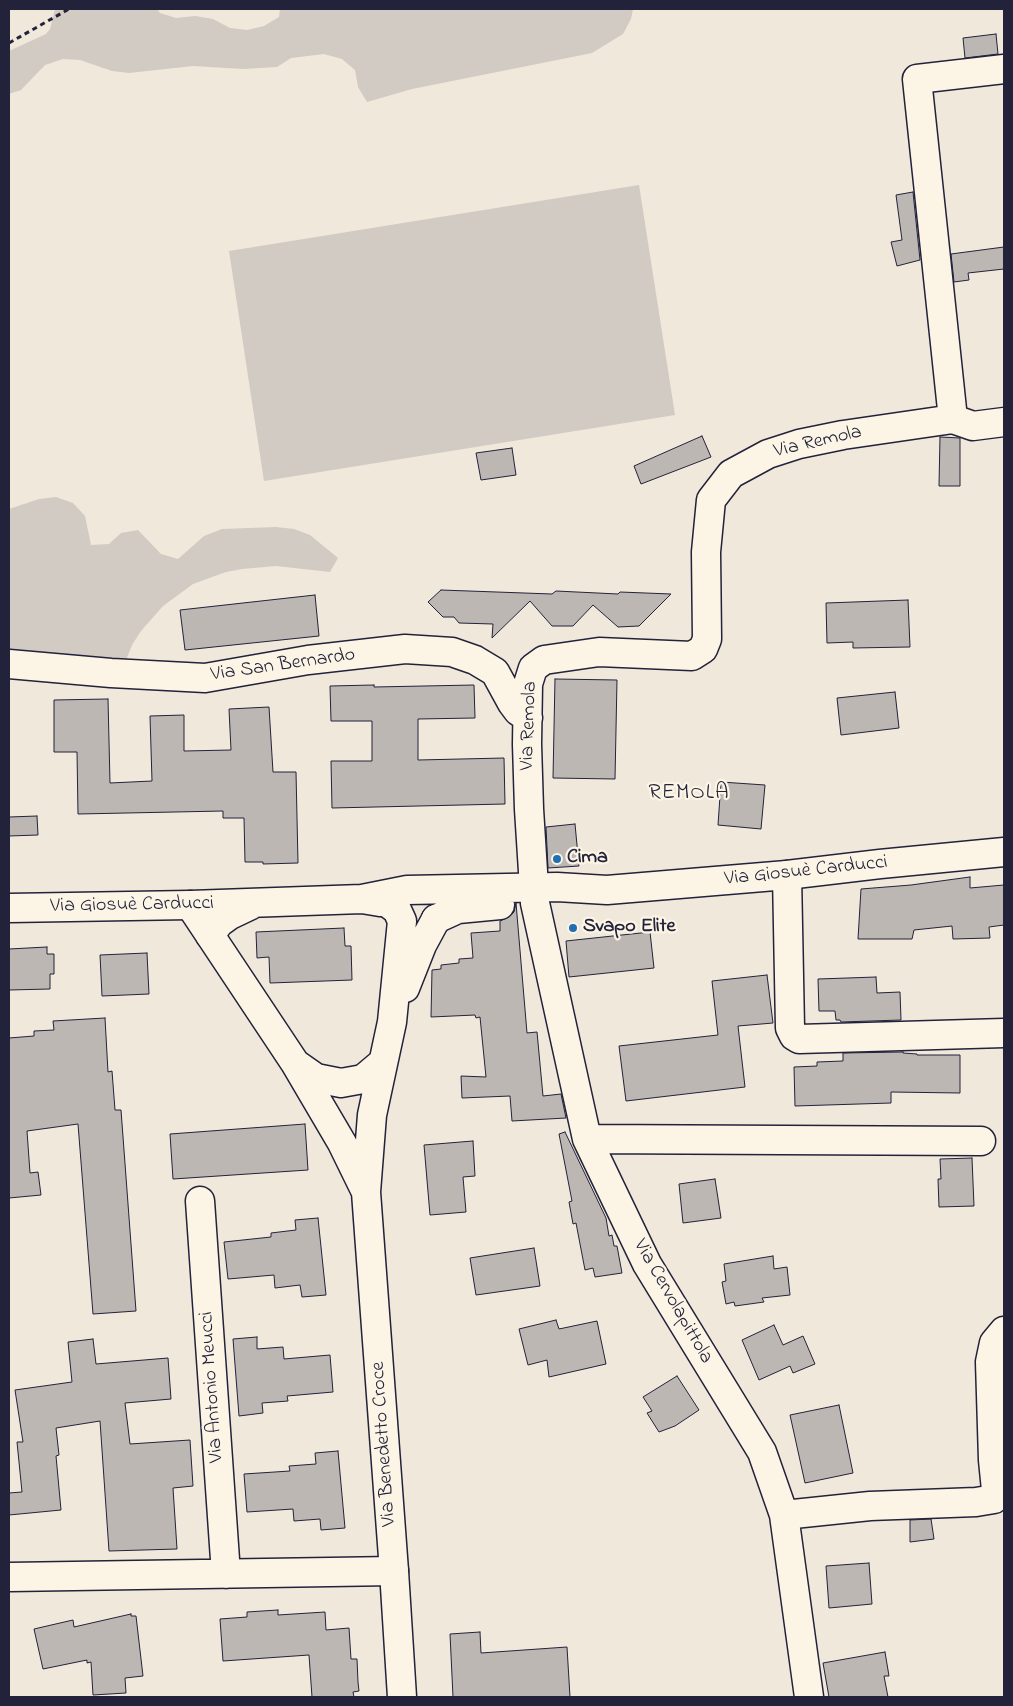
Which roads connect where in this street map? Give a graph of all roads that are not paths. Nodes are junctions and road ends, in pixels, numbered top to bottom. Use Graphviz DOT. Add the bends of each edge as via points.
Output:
graph roads {
  1 [pos="1004,69"];
  2 [pos="953,419"];
  3 [pos="1004,422"];
  4 [pos="9,664"];
  5 [pos="528,718"];
  6 [pos="1004,852"];
  7 [pos="787,875"];
  8 [pos="534,895"];
  9 [pos="362,898"];
  10 [pos="255,903"];
  11 [pos="389,904"];
  12 [pos="190,905"];
  13 [pos="9,908"];
  14 [pos="436,920"];
  15 [pos="210,935"];
  16 [pos="392,1022"];
  17 [pos="1004,1033"];
  18 [pos="295,1063"];
  19 [pos="382,1063"];
  20 [pos="587,1139"];
  21 [pos="981,1141"];
  22 [pos="366,1192"];
  23 [pos="200,1201"];
  24 [pos="1004,1331"];
  25 [pos="784,1516"];
  26 [pos="394,1571"];
  27 [pos="226,1574"];
  28 [pos="9,1577"];
  29 [pos="402,1697"];
  30 [pos="809,1697"];
  1 -- 2 [label="street" via="917,79"];
  2 -- 3 [label="street" via="973,426"];
  2 -- 5 [label="street, Via Remola" via="800,444 768,454 731,474 711,500 706,552 707,639 703,649 692,656 599,652 544,660 533,668 528,684"];
  4 -- 5 [label="street, Via San Bernardo" via="205,678 308,660 405,650 452,652 496,672 512,703"];
  5 -- 8 [label="street, Via Remola"];
  6 -- 7 [label="street, Via Giosuè Carducci"];
  7 -- 8 [label="street, Via Giosuè Carducci"];
  7 -- 17 [label="street" via="790,1028 794,1036 799,1039"];
  8 -- 9 [label="street, Via Giosuè Carducci" via="407,890"];
  8 -- 14 [label="street, Via Giosuè Carducci" via="458,908"];
  8 -- 20 [label="street, Via Cervolapittola"];
  9 -- 10 [label="street, Via Giosuè Carducci"];
  9 -- 11 [label="street, Via Giosuè Carducci"];
  10 -- 12 [label="street, Via Giosuè Carducci"];
  10 -- 15 [label="street, Via Giosuè Carducci" via="230,915"];
  11 -- 16 [label="street, Via Benedetto Croce" via="397,910 402,921"];
  12 -- 13 [label="street, Via Giosuè Carducci"];
  12 -- 15 [label="street, Via Benedetto Croce"];
  14 -- 16 [label="street, Via Benedetto Croce" via="422,945"];
  15 -- 18 [label="street, Via Benedetto Croce"];
  16 -- 19 [label="street, Via Benedetto Croce"];
  18 -- 19 [label="street, Via Benedetto Croce" via="316,1078 341,1083 363,1079"];
  18 -- 22 [label="street, Via Benedetto Croce" via="342,1143"];
  19 -- 22 [label="street, Via Benedetto Croce" via="372,1115"];
  20 -- 21 [label="street"];
  20 -- 25 [label="street, Via Cervolapittola" via="647,1264 762,1452"];
  22 -- 26 [label="street, Via Benedetto Croce"];
  23 -- 27 [label="street, Via Antonio Meucci"];
  24 -- 25 [label="street" via="994,1343 990,1362 994,1500 870,1506"];
  25 -- 30 [label="street, Via Cervolapittola"];
  26 -- 27 [label="street"];
  26 -- 29 [label="street, Via Benedetto Croce"];
  27 -- 28 [label="street"];
}
